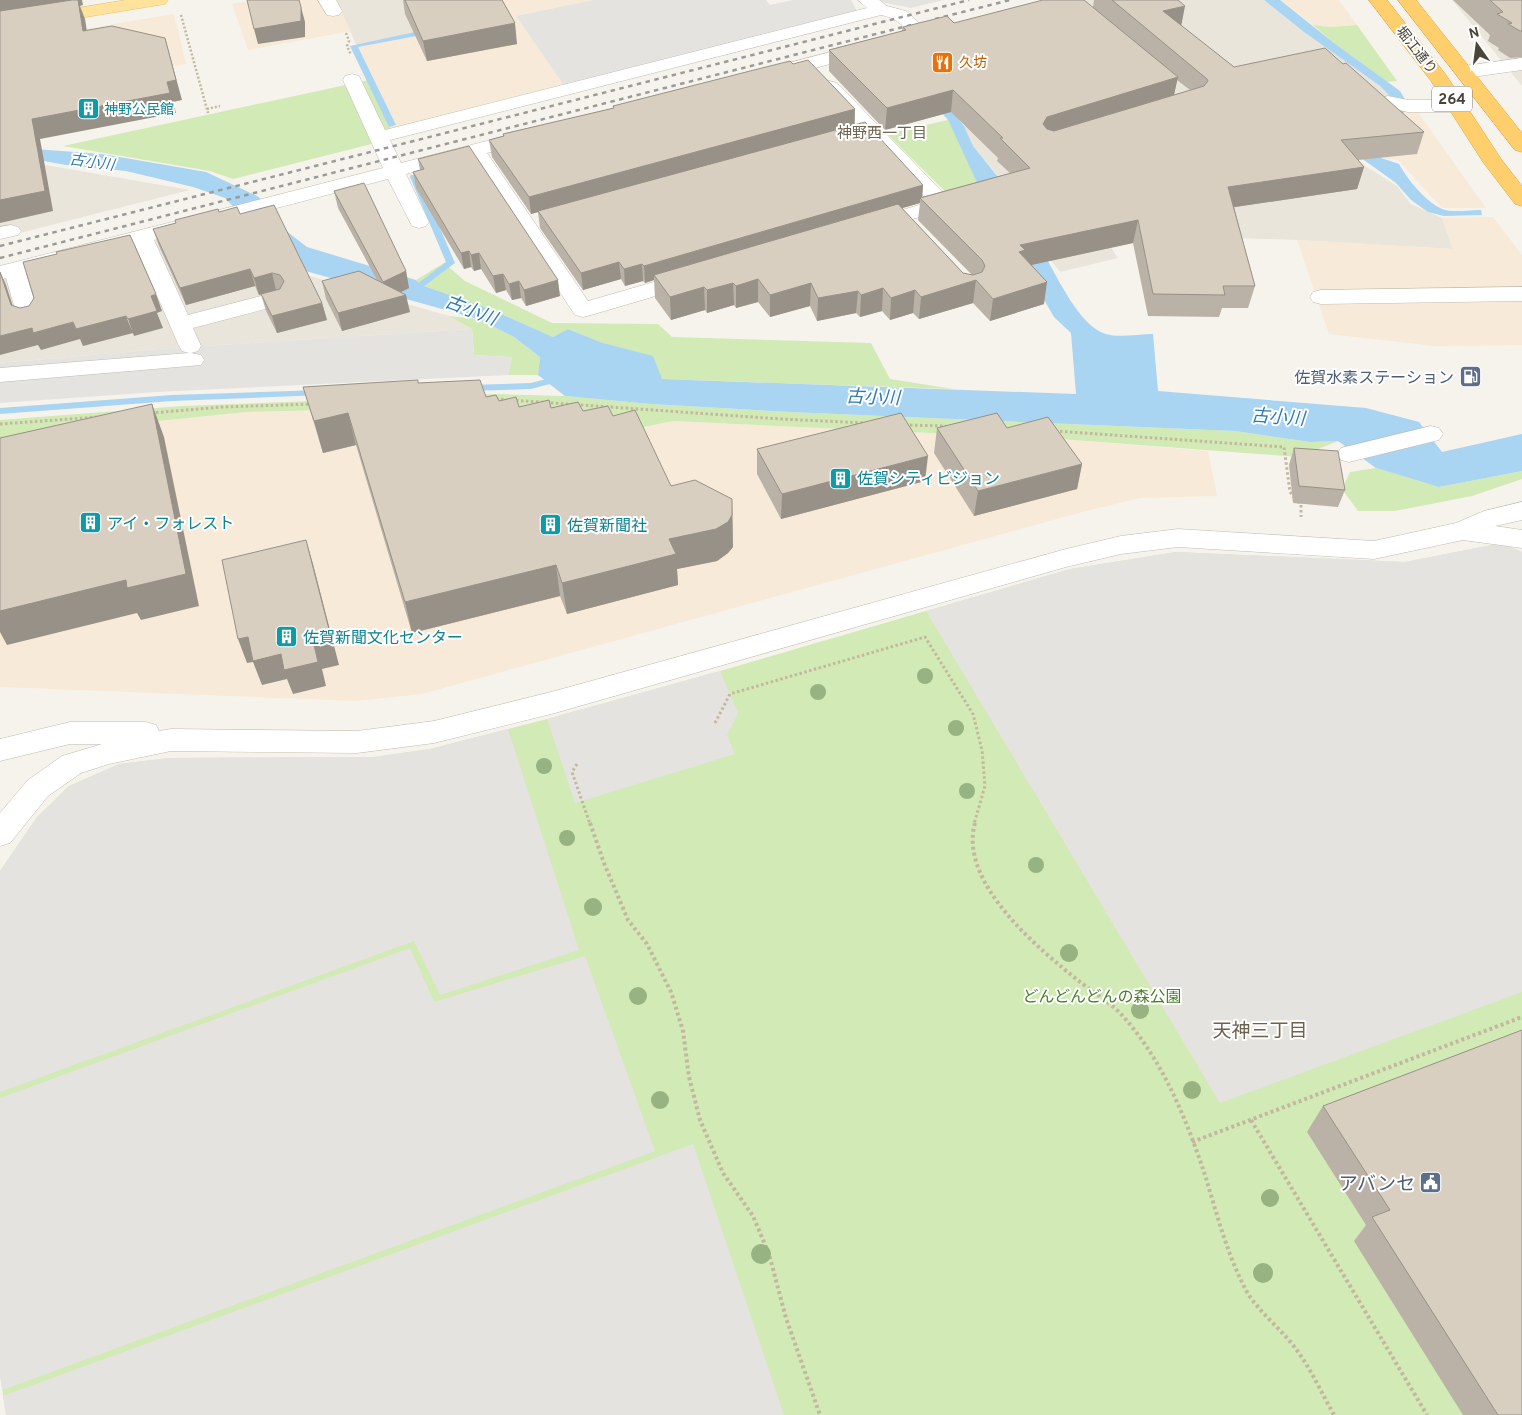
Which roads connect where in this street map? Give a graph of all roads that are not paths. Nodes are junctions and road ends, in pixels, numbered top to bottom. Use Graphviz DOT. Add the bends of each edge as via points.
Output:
graph roads {
  1 [pos="159,0"];
  2 [pos="1378,0"];
  3 [pos="1407,0"];
  4 [pos="874,5"];
  5 [pos="0,26"];
  6 [pos="903,39"];
  7 [pos="884,44"];
  8 [pos="808,64"];
  9 [pos="1522,64"];
  10 [pos="1465,72"];
  11 [pos="751,78"];
  12 [pos="352,80"];
  13 [pos="1388,102"];
  14 [pos="1457,106"];
  15 [pos="542,133"];
  16 [pos="379,137"];
  17 [pos="1522,146"];
  18 [pos="475,150"];
  19 [pos="394,171"];
  20 [pos="1522,200"];
  21 [pos="418,222"];
  22 [pos="855,230"];
  23 [pos="142,236"];
  24 [pos="7,271"];
  25 [pos="715,272"];
  26 [pos="1522,294"];
  27 [pos="1321,297"];
  28 [pos="276,299"];
  29 [pos="28,316"];
  30 [pos="180,324"];
  31 [pos="0,375"];
  32 [pos="1431,434"];
  33 [pos="1349,454"];
  34 [pos="1522,511"];
  35 [pos="1462,531"];
  36 [pos="1522,539"];
  37 [pos="171,740"];
  38 [pos="0,750"];
  39 [pos="0,834"];
  1 -- 5 [label="main road"];
  2 -- 14 [label="highway, 堀江通り / 264"];
  3 -- 10 [label="highway, 堀江通り / 264"];
  4 -- 6 [label="street" via="932,32"];
  4 -- 16 [label="street"];
  7 -- 8 [label="street"];
  8 -- 11 [label="street"];
  8 -- 22 [label="street" via="861,132 943,204 909,224"];
  9 -- 10 [label="street"];
  10 -- 17 [label="highway, 堀江通り / 264"];
  12 -- 16 [label="street"];
  13 -- 14 [label="street" via="1408,106"];
  14 -- 20 [label="highway, 堀江通り / 264"];
  15 -- 18 [label="street"];
  16 -- 19 [label="street"];
  18 -- 19 [label="street"];
  18 -- 25 [label="street" via="535,222 583,310"];
  19 -- 21 [label="street"];
  19 -- 23 [label="street"];
  23 -- 24 [label="street"];
  23 -- 30 [label="street"];
  24 -- 29 [label="street"];
  26 -- 27 [label="street"];
  28 -- 30 [label="street"];
  30 -- 31 [label="street" via="192,353"];
  32 -- 33 [label="street"];
  34 -- 35 [label="street" via="1492,517"];
  35 -- 36 [label="street"];
  35 -- 37 [label="street" via="1374,550 1178,538 1121,545 555,702 434,732 357,742"];
  37 -- 38 [label="street" via="149,733 70,733"];
  37 -- 39 [label="street" via="72,764 38,788"];
}
